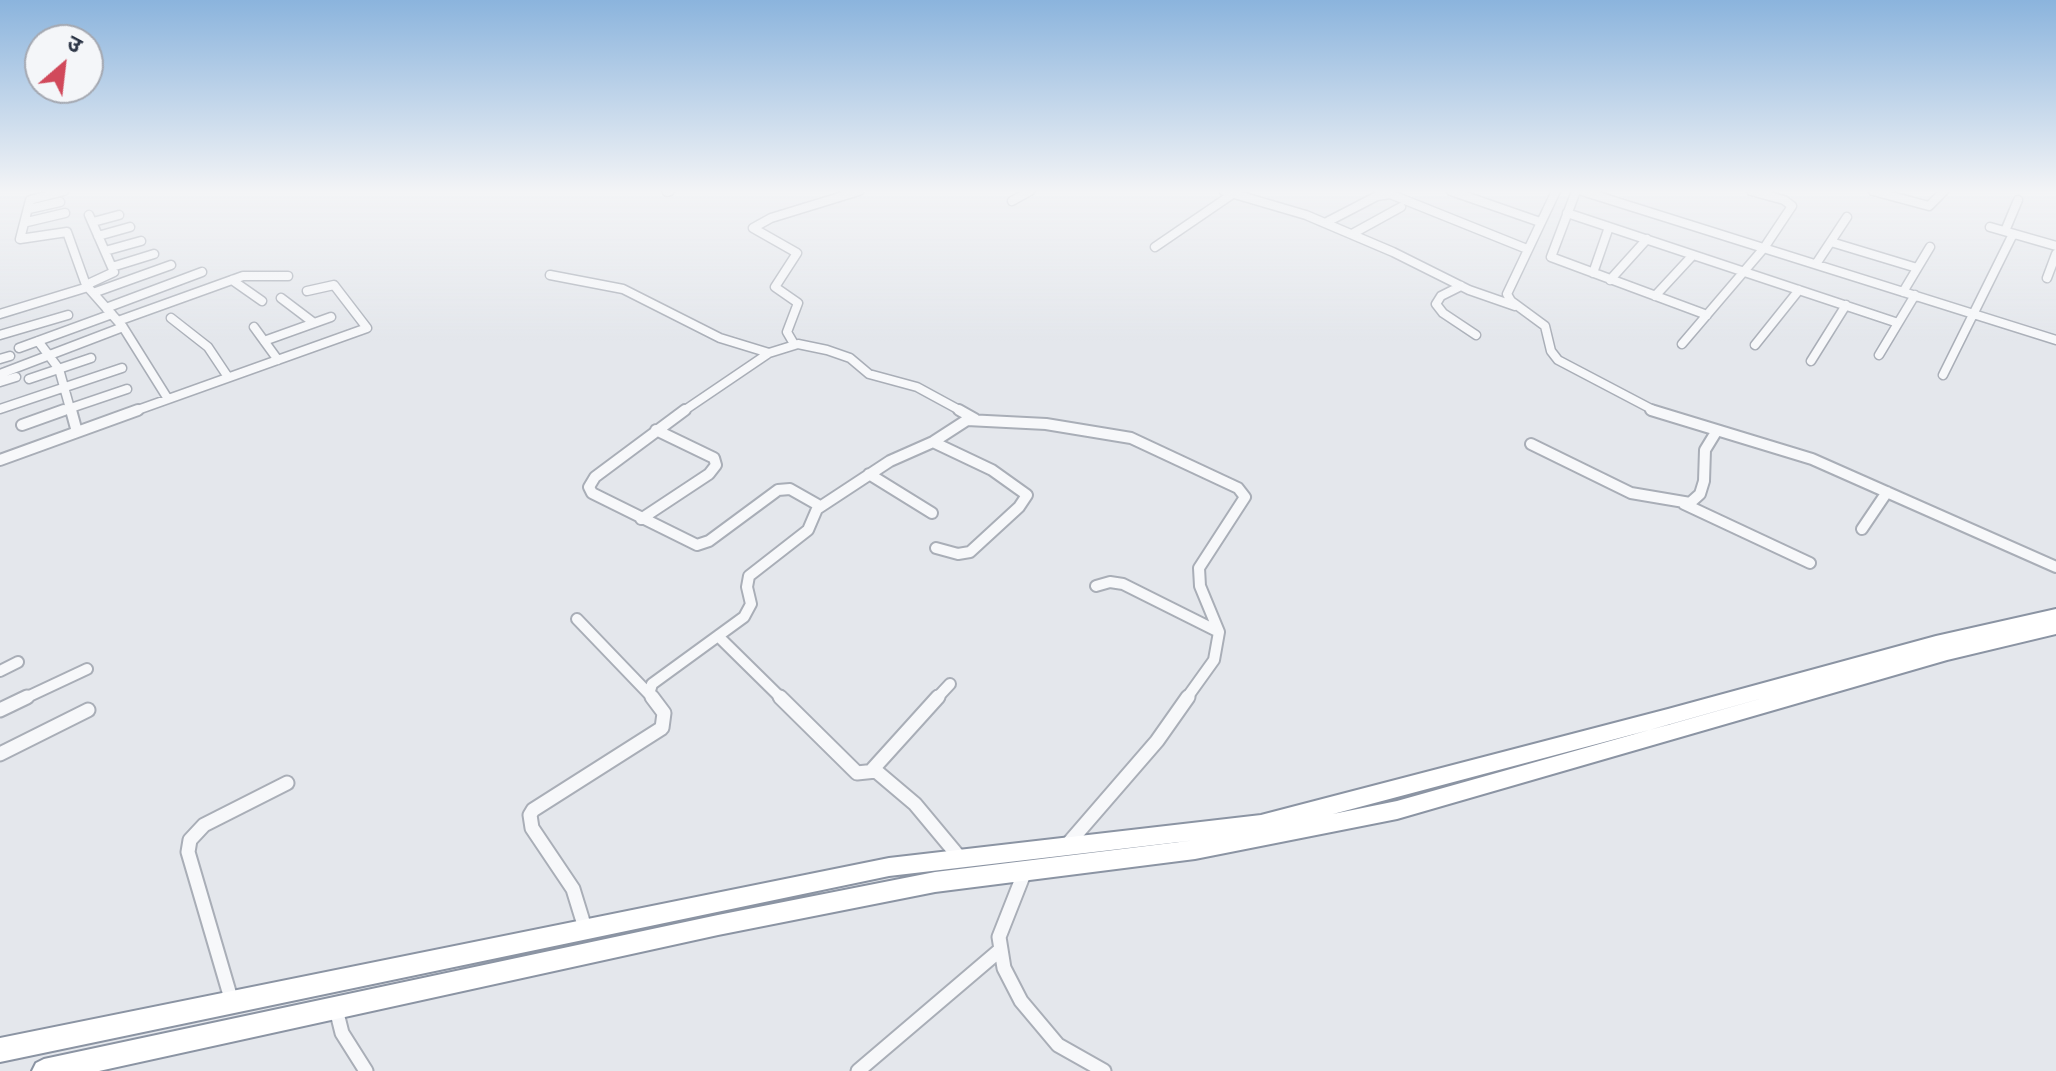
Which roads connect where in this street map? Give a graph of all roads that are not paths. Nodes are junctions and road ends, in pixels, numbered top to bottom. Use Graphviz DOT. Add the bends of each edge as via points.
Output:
graph roads {
  1 [pos="71,241"];
  2 [pos="100,241"];
  3 [pos="141,241"];
  4 [pos="774,241"];
  5 [pos="1164,241"];
  6 [pos="1367,241"];
  7 [pos="1507,241"];
  8 [pos="1531,241"];
  9 [pos="1557,241"];
  10 [pos="1604,241"];
  11 [pos="1645,241"];
  12 [pos="1653,241"];
  13 [pos="1741,241"];
  14 [pos="1769,241"];
  15 [pos="2005,241"];
  16 [pos="1831,242"];
  17 [pos="1155,247"];
  18 [pos="1930,247"];
  19 [pos="1764,248"];
  20 [pos="1527,249"];
  21 [pos="105,251"];
  22 [pos="154,254"];
  23 [pos="2056,254"];
  24 [pos="1693,255"];
  25 [pos="1816,264"];
  26 [pos="171,265"];
  27 [pos="112,267"];
  28 [pos="1917,268"];
  29 [pos="1743,271"];
  30 [pos="202,272"];
  31 [pos="1593,273"];
  32 [pos="550,275"];
  33 [pos="288,276"];
  34 [pos="2047,278"];
  35 [pos="232,280"];
  36 [pos="1610,280"];
  37 [pos="1461,286"];
  38 [pos="89,288"];
  39 [pos="1799,290"];
  40 [pos="307,291"];
  41 [pos="1903,292"];
  42 [pos="1915,295"];
  43 [pos="1655,296"];
  44 [pos="281,298"];
  45 [pos="262,301"];
  46 [pos="1846,305"];
  47 [pos="1518,306"];
  48 [pos="1972,313"];
  49 [pos="0,314"];
  50 [pos="68,315"];
  51 [pos="1707,315"];
  52 [pos="331,317"];
  53 [pos="115,318"];
  54 [pos="171,318"];
  55 [pos="314,323"];
  56 [pos="1898,323"];
  57 [pos="254,327"];
  58 [pos="0,335"];
  59 [pos="1476,335"];
  60 [pos="2056,340"];
  61 [pos="38,341"];
  62 [pos="264,341"];
  63 [pos="794,344"];
  64 [pos="1682,344"];
  65 [pos="1755,345"];
  66 [pos="19,348"];
  67 [pos="769,353"];
  68 [pos="49,355"];
  69 [pos="1879,355"];
  70 [pos="91,358"];
  71 [pos="278,360"];
  72 [pos="1811,361"];
  73 [pos="122,368"];
  74 [pos="59,369"];
  75 [pos="0,374"];
  76 [pos="1943,375"];
  77 [pos="16,377"];
  78 [pos="228,377"];
  79 [pos="29,379"];
  80 [pos="0,382"];
  81 [pos="66,387"];
  82 [pos="127,389"];
  83 [pos="168,399"];
  84 [pos="72,408"];
  85 [pos="0,409"];
  86 [pos="975,419"];
  87 [pos="22,425"];
  88 [pos="656,430"];
  89 [pos="77,432"];
  90 [pos="1716,432"];
  91 [pos="933,442"];
  92 [pos="1531,444"];
  93 [pos="0,460"];
  94 [pos="869,474"];
  95 [pos="1887,492"];
  96 [pos="1682,503"];
  97 [pos="820,506"];
  98 [pos="932,513"];
  99 [pos="641,519"];
  100 [pos="1862,529"];
  101 [pos="936,548"];
  102 [pos="1810,563"];
  103 [pos="2056,567"];
  104 [pos="1096,586"];
  105 [pos="2056,615"];
  106 [pos="577,619"];
  107 [pos="2056,627"];
  108 [pos="1219,632"];
  109 [pos="719,637"];
  110 [pos="18,662"];
  111 [pos="87,669"];
  112 [pos="0,671"];
  113 [pos="950,684"];
  114 [pos="649,694"];
  115 [pos="0,710"];
  116 [pos="88,710"];
  117 [pos="0,754"];
  118 [pos="872,770"];
  119 [pos="287,783"];
  120 [pos="1066,846"];
  121 [pos="960,858"];
  122 [pos="1025,871"];
  123 [pos="585,928"];
  124 [pos="1000,950"];
  125 [pos="232,1003"];
  126 [pos="335,1007"];
  127 [pos="0,1050"];
  128 [pos="44,1071"];
  129 [pos="366,1071"];
  130 [pos="858,1071"];
  131 [pos="1104,1071"];
  1 -- 38 [label="street"];
  2 -- 21 [label="street"];
  3 -- 21 [label="street"];
  4 -- 63 [label="street" via="797,253 775,282 799,305 787,332"];
  5 -- 17 [label="street"];
  6 -- 37 [label="street"];
  7 -- 20 [label="street"];
  8 -- 20 [label="street"];
  9 -- 31 [label="street" via="1551,257"];
  10 -- 31 [label="street"];
  11 -- 36 [label="street"];
  12 -- 24 [label="street"];
  13 -- 19 [label="street"];
  14 -- 19 [label="street"];
  15 -- 48 [label="street"];
  16 -- 25 [label="street"];
  16 -- 28 [label="street"];
  18 -- 28 [label="street"];
  19 -- 25 [label="street"];
  19 -- 29 [label="street"];
  20 -- 47 [label="street" via="1508,291"];
  21 -- 27 [label="street"];
  22 -- 27 [label="street"];
  23 -- 34 [label="street"];
  24 -- 29 [label="street"];
  24 -- 43 [label="street"];
  25 -- 41 [label="street"];
  26 -- 38 [label="street"];
  27 -- 38 [label="street" via="113,274"];
  28 -- 41 [label="street"];
  29 -- 39 [label="street"];
  29 -- 51 [label="street"];
  30 -- 53 [label="street"];
  31 -- 36 [label="street"];
  32 -- 67 [label="street" via="623,289 728,341"];
  33 -- 35 [label="street" via="254,274"];
  35 -- 45 [label="street"];
  35 -- 53 [label="street"];
  36 -- 43 [label="street"];
  37 -- 47 [label="street"];
  37 -- 59 [label="street" via="1437,299 1437,308"];
  38 -- 49 [label="street"];
  38 -- 53 [label="street"];
  39 -- 46 [label="street"];
  39 -- 65 [label="street"];
  40 -- 71 [label="street" via="334,285 367,328"];
  41 -- 42 [label="street"];
  42 -- 48 [label="street"];
  42 -- 56 [label="street"];
  43 -- 51 [label="street"];
  44 -- 55 [label="street"];
  46 -- 56 [label="street"];
  46 -- 72 [label="street"];
  47 -- 90 [label="street" via="1545,326 1558,360 1635,404"];
  48 -- 60 [label="street"];
  48 -- 76 [label="street"];
  50 -- 58 [label="street"];
  51 -- 64 [label="street"];
  52 -- 55 [label="street"];
  53 -- 61 [label="street"];
  53 -- 68 [label="street"];
  53 -- 83 [label="street"];
  54 -- 78 [label="street" via="208,347"];
  55 -- 62 [label="street"];
  56 -- 69 [label="street"];
  57 -- 62 [label="street"];
  61 -- 66 [label="street"];
  61 -- 68 [label="street"];
  62 -- 71 [label="street"];
  63 -- 67 [label="street"];
  63 -- 86 [label="street" via="844,356 869,374 917,387"];
  67 -- 88 [label="street"];
  68 -- 74 [label="street"];
  68 -- 75 [label="street"];
  70 -- 74 [label="street"];
  71 -- 78 [label="street"];
  73 -- 81 [label="street"];
  74 -- 79 [label="street"];
  74 -- 81 [label="street"];
  77 -- 80 [label="street"];
  78 -- 83 [label="street"];
  81 -- 84 [label="street"];
  81 -- 85 [label="street"];
  82 -- 84 [label="street"];
  83 -- 89 [label="street"];
  84 -- 87 [label="street"];
  84 -- 89 [label="street"];
  86 -- 91 [label="street" via="961,422"];
  86 -- 108 [label="street" via="1131,438 1243,493 1242,503 1199,568 1200,586"];
  88 -- 99 [label="street" via="589,487 600,499"];
  88 -- 99 [label="street" via="714,458 716,465"];
  89 -- 93 [label="street"];
  90 -- 95 [label="street" via="1812,459"];
  90 -- 96 [label="street" via="1705,450 1700,494"];
  91 -- 94 [label="street"];
  91 -- 101 [label="street" via="992,470 1027,495 970,552"];
  92 -- 96 [label="street" via="1631,493"];
  94 -- 97 [label="street"];
  94 -- 98 [label="street"];
  95 -- 100 [label="street"];
  95 -- 103 [label="street"];
  96 -- 102 [label="street"];
  97 -- 99 [label="street" via="790,489 778,490 697,545"];
  97 -- 109 [label="street" via="808,530 749,576 751,604"];
  104 -- 108 [label="street" via="1123,584"];
  105 -- 120 [label="highway" via="1261,824"];
  106 -- 114 [label="street"];
  107 -- 122 [label="highway" via="1947,653 1397,810 1195,850"];
  108 -- 120 [label="street" via="1214,660 1195,690"];
  109 -- 114 [label="street" via="659,678"];
  109 -- 118 [label="street" via="857,773"];
  110 -- 112 [label="street"];
  111 -- 115 [label="street"];
  113 -- 118 [label="street"];
  114 -- 123 [label="street" via="664,713 662,728 539,804 530,815 532,828 573,889"];
  116 -- 117 [label="street"];
  118 -- 121 [label="street" via="928,817"];
  119 -- 125 [label="street" via="204,825 190,840 188,852"];
  120 -- 121 [label="highway"];
  121 -- 123 [label="highway" via="889,867"];
  122 -- 124 [label="street" via="1003,921"];
  122 -- 126 [label="highway" via="920,885"];
  123 -- 125 [label="highway"];
  124 -- 130 [label="street"];
  124 -- 131 [label="street" via="1021,1001 1040,1026 1058,1045"];
  125 -- 127 [label="highway"];
  126 -- 128 [label="highway"];
  126 -- 129 [label="street" via="342,1033"];
}
